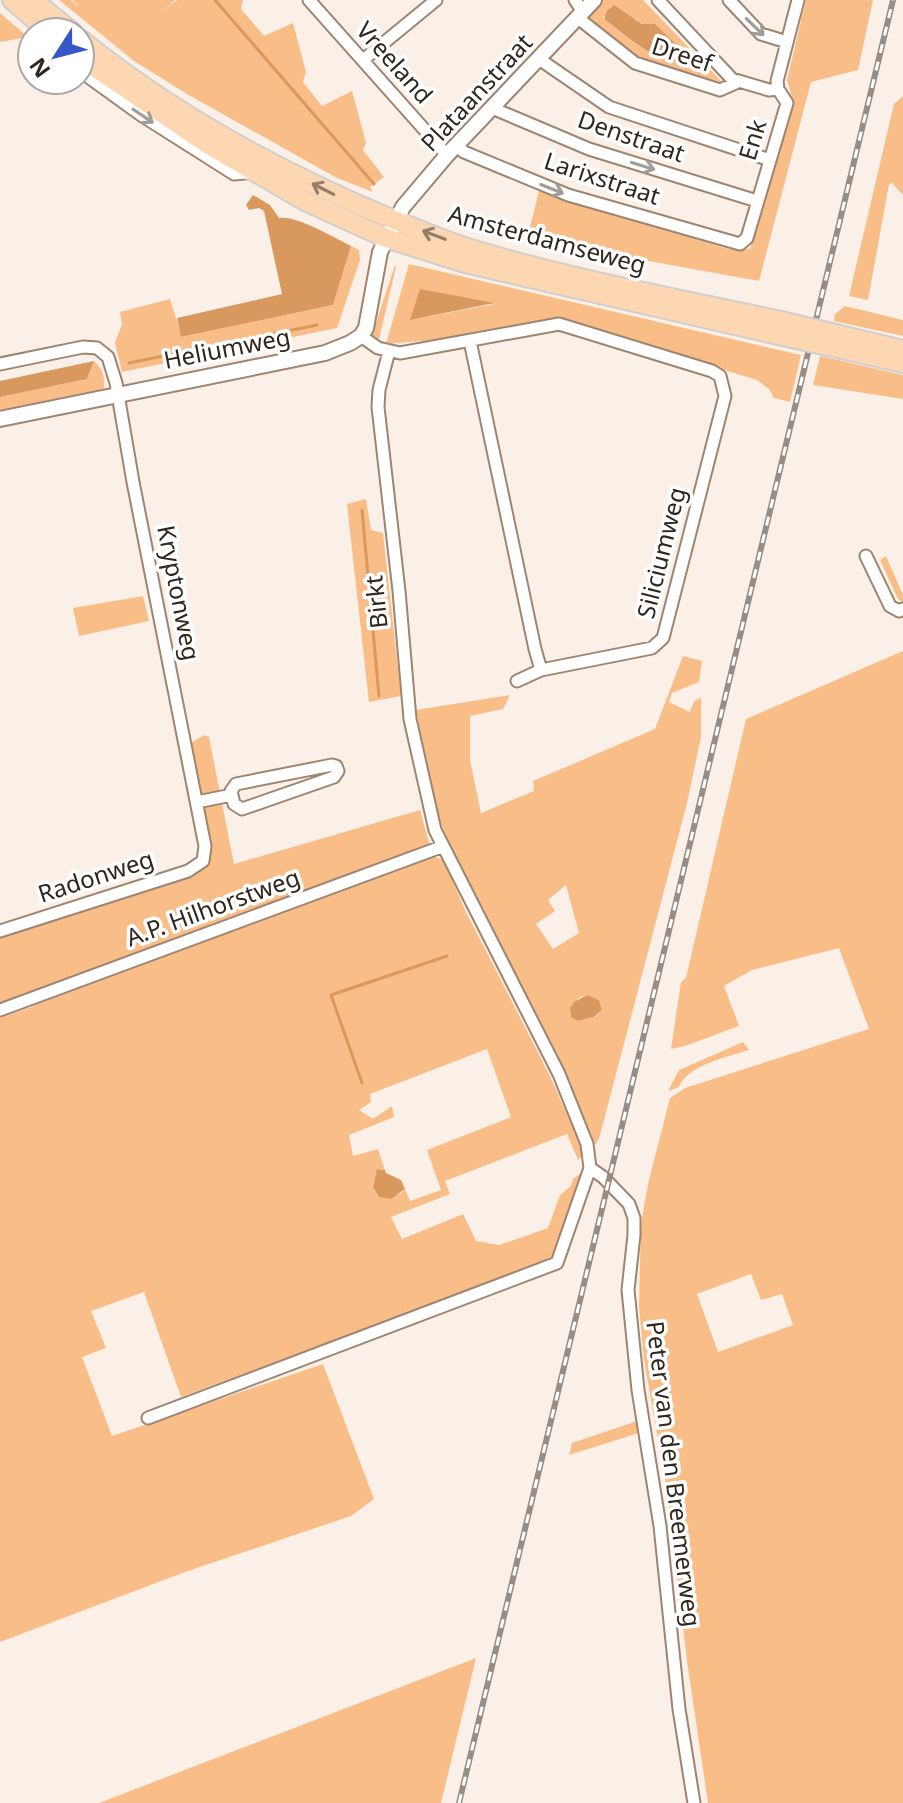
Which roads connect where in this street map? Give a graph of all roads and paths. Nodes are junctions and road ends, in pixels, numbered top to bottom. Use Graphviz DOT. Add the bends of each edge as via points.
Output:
graph roads {
  1 [pos="12,0"];
  2 [pos="33,0"];
  3 [pos="309,0"];
  4 [pos="436,0"];
  5 [pos="594,0"];
  6 [pos="658,0"];
  7 [pos="729,0"];
  8 [pos="798,0"];
  9 [pos="579,10"];
  10 [pos="30,16"];
  11 [pos="52,16"];
  12 [pos="787,42"];
  13 [pos="96,51"];
  14 [pos="539,59"];
  15 [pos="363,60"];
  16 [pos="96,68"];
  17 [pos="738,82"];
  18 [pos="96,83"];
  19 [pos="778,89"];
  20 [pos="492,108"];
  21 [pos="451,150"];
  22 [pos="770,160"];
  23 [pos="255,172"];
  24 [pos="757,201"];
  25 [pos="395,220"];
  26 [pos="386,238"];
  27 [pos="740,244"];
  28 [pos="779,328"];
  29 [pos="361,336"];
  30 [pos="470,341"];
  31 [pos="842,342"];
  32 [pos="903,350"];
  33 [pos="389,351"];
  34 [pos="903,363"];
  35 [pos="0,364"];
  36 [pos="118,393"];
  37 [pos="0,419"];
  38 [pos="866,556"];
  39 [pos="903,609"];
  40 [pos="541,670"];
  41 [pos="517,681"];
  42 [pos="277,776"];
  43 [pos="232,795"];
  44 [pos="282,795"];
  45 [pos="197,802"];
  46 [pos="441,847"];
  47 [pos="203,861"];
  48 [pos="0,931"];
  49 [pos="0,1010"];
  50 [pos="590,1168"];
  51 [pos="148,1418"];
  52 [pos="694,1803"];
  1 -- 10 [label="main road"];
  2 -- 11 [label="main road"];
  3 -- 15 [label="street, Vreeland"];
  4 -- 15 [label="street"];
  5 -- 9 [label="street, Plataanstraat"];
  6 -- 17 [label="street, Dreef"];
  7 -- 12 [label="street, one-way" via="761,34"];
  8 -- 12 [label="street, Enk"];
  9 -- 14 [label="street, Plataanstraat"];
  9 -- 17 [label="street, Dreef" via="635,63 720,90"];
  12 -- 19 [label="street, Enk"];
  25 -- 13 [label="main road, Amsterdamseweg, one-way" via="253,154"];
  14 -- 20 [label="street, Plataanstraat"];
  14 -- 22 [label="street" via="609,107"];
  15 -- 21 [label="street, Vreeland"];
  16 -- 23 [label="main road, Amsterdamseweg"];
  17 -- 19 [label="street, Dreef"];
  18 -- 23 [label="street, Amsterdamseweg, one-way" via="234,174"];
  19 -- 22 [label="street, Enk" via="787,103"];
  20 -- 21 [label="street, Plataanstraat"];
  20 -- 24 [label="street, Denstraat, one-way" via="589,149"];
  21 -- 25 [label="street, Plataanstraat"];
  21 -- 27 [label="street, Larixstraat, one-way" via="568,195"];
  22 -- 24 [label="street, Enk"];
  23 -- 26 [label="main road, Amsterdamseweg"];
  24 -- 27 [label="street, Enk" via="747,238"];
  25 -- 26 [label="street, Plataanstraat"];
  28 -- 25 [label="main road, Amsterdamseweg, one-way" via="471,250"];
  26 -- 28 [label="main road, Amsterdamseweg" via="465,263"];
  26 -- 29 [label="street"];
  28 -- 31 [label="main road, Amsterdamseweg, bridge"];
  29 -- 33 [label="street"];
  29 -- 36 [label="street, Heliumweg" via="325,353"];
  30 -- 33 [label="street, Siliciumweg"];
  30 -- 40 [label="street"];
  30 -- 40 [label="street, Siliciumweg" via="559,324 712,371 720,376 725,396 663,638 652,648"];
  31 -- 32 [label="main road, Amsterdamseweg"];
  31 -- 34 [label="main road, Amsterdamseweg"];
  33 -- 46 [label="street, Birkt" via="378,407 410,719"];
  35 -- 36 [label="street, Kryptonweg" via="97,348 108,357"];
  36 -- 37 [label="street, Heliumweg"];
  36 -- 45 [label="street, Kryptonweg"];
  38 -- 39 [label="street" via="890,606"];
  40 -- 41 [label="street, Siliciumweg"];
  42 -- 43 [label="street" via="236,784"];
  42 -- 44 [label="street"];
  42 -- 44 [label="street" via="337,768 334,777"];
  43 -- 44 [label="street" via="242,809"];
  43 -- 45 [label="street"];
  45 -- 47 [label="street, Kryptonweg"];
  46 -- 49 [label="street, A.P. Hilhorstweg"];
  46 -- 50 [label="street" via="559,1074 587,1144"];
  47 -- 48 [label="street, Radonweg" via="188,871"];
  50 -- 51 [label="street" via="557,1263"];
  50 -- 52 [label="street, Peter van den Breemerweg" via="629,1204 634,1218 628,1290 638,1390"];
}
